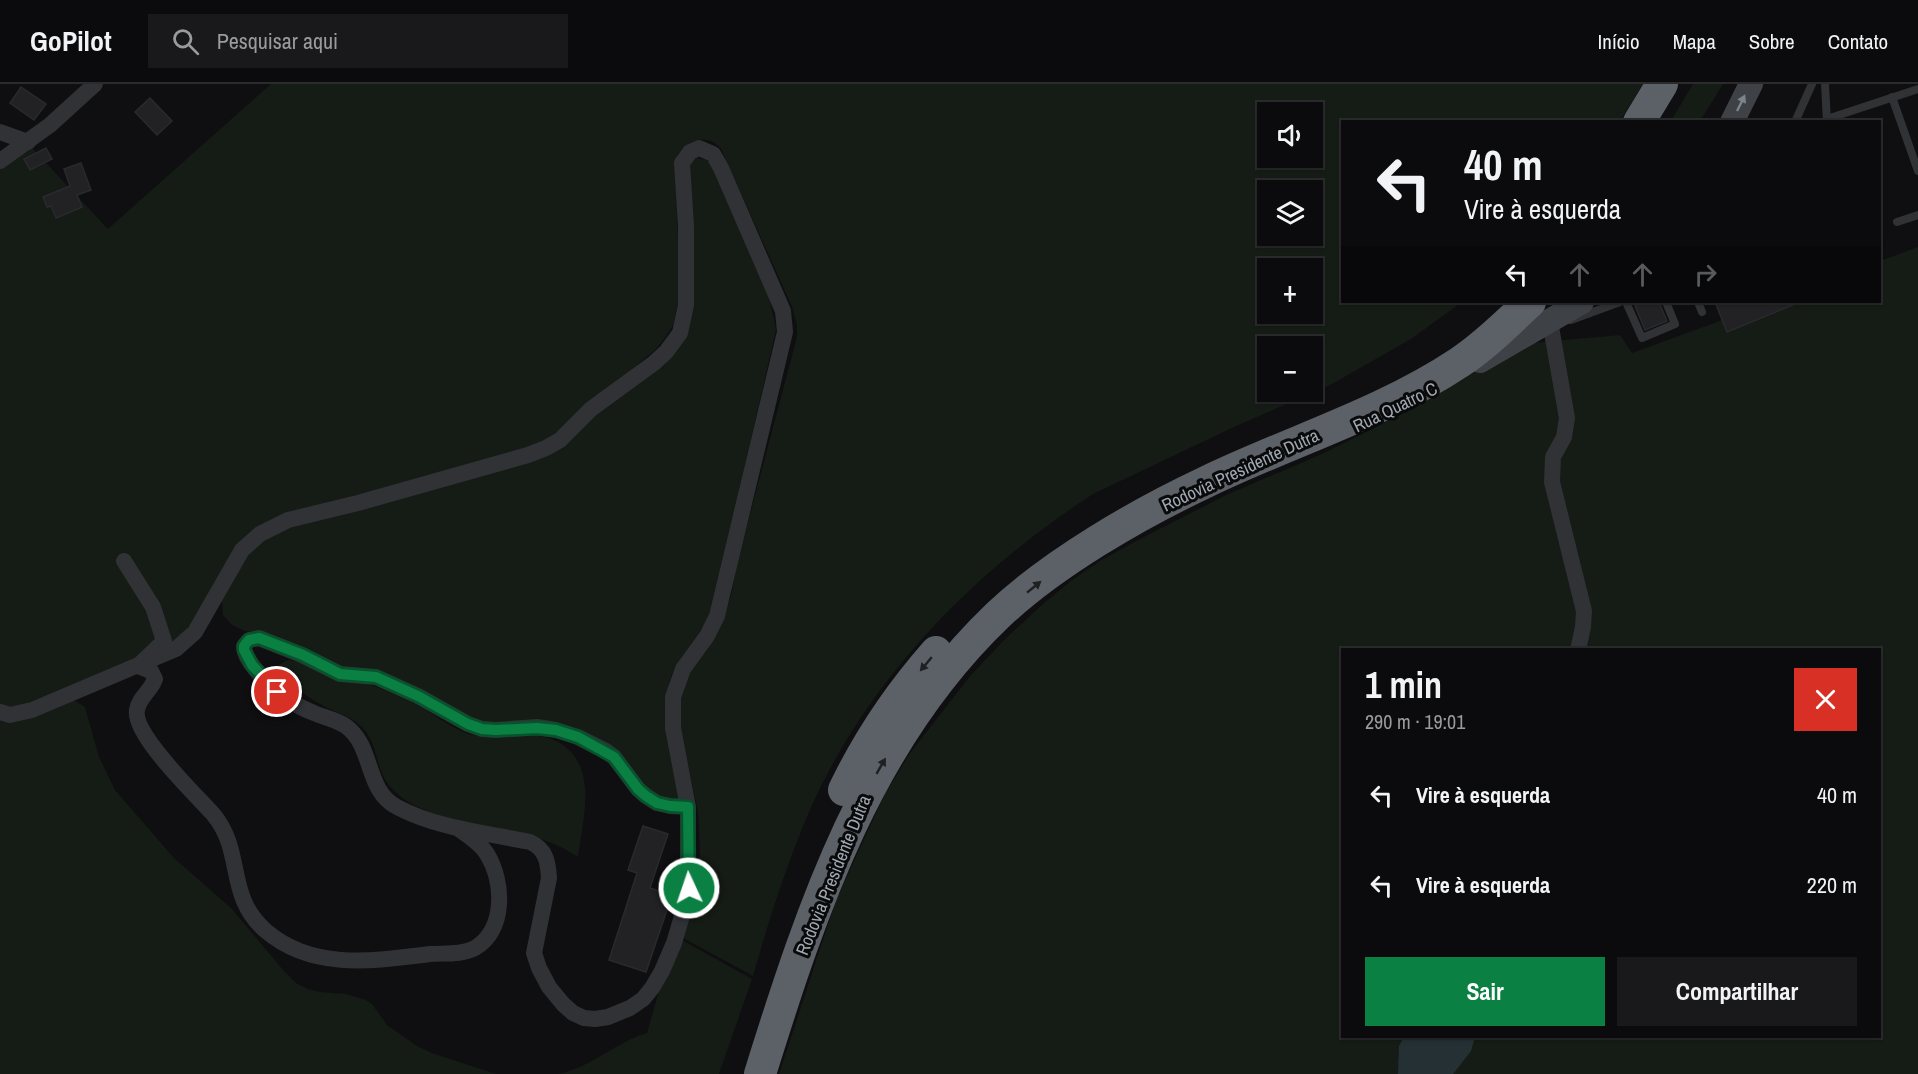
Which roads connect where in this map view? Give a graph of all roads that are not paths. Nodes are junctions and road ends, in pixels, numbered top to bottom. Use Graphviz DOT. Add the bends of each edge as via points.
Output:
graph roads {
  1 [pos="95,84"];
  2 [pos="1662,84"];
  3 [pos="1684,84"];
  4 [pos="1750,84"];
  5 [pos="1812,84"];
  6 [pos="1825,84"];
  7 [pos="1918,89"];
  8 [pos="1892,98"];
  9 [pos="1640,120"];
  10 [pos="1664,120"];
  11 [pos="1733,120"];
  12 [pos="1796,120"];
  13 [pos="1827,120"];
  14 [pos="0,132"];
  15 [pos="28,142"];
  16 [pos="0,161"];
  17 [pos="1918,171"];
  18 [pos="1918,215"];
  19 [pos="1897,222"];
  20 [pos="1502,303"];
  21 [pos="1529,303"];
  22 [pos="1607,303"];
  23 [pos="1612,303"];
  24 [pos="1626,303"];
  25 [pos="1666,303"];
  26 [pos="1698,303"];
  27 [pos="1590,306"];
  28 [pos="1702,312"];
  29 [pos="1551,327"];
  30 [pos="1517,339"];
  31 [pos="1163,505"];
  32 [pos="124,561"];
  33 [pos="1578,648"];
  34 [pos="138,666"];
  35 [pos="0,712"];
  36 [pos="688,807"];
  37 [pos="454,826"];
  38 [pos="739,1074"];
  39 [pos="760,1074"];
  1 -- 15 [label="street"];
  2 -- 9 [label="highway"];
  3 -- 10 [label="highway"];
  11 -- 4 [label="street, one-way"];
  5 -- 12 [label="lane"];
  6 -- 13 [label="lane"];
  7 -- 8 [label="lane"];
  8 -- 13 [label="lane"];
  8 -- 17 [label="lane"];
  14 -- 15 [label="street"];
  15 -- 16 [label="street"];
  18 -- 19 [label="lane"];
  20 -- 38 [label="highway, Rodovia Presidente Dutra, one-way" via="1451,345 1384,386 1109,509 1052,546 970,616 908,685 850,777 793,909"];
  21 -- 31 [label="highway, Rodovia Presidente Dutra" via="1464,360 1431,380 1353,419 1222,474"];
  22 -- 27 [label="lane"];
  23 -- 27 [label="lane"];
  24 -- 25 [label="lane" via="1642,338 1675,324"];
  26 -- 28 [label="lane"];
  27 -- 29 [label="lane"];
  27 -- 30 [label="street, Rua Quatro C"];
  29 -- 30 [label="lane"];
  29 -- 33 [label="street" via="1567,418 1564,437 1553,457 1552,482 1584,611"];
  30 -- 31 [label="street, Rua Quatro C" via="1388,413"];
  39 -- 31 [label="highway, Rodovia Presidente Dutra, one-way" via="841,847 860,803 906,725 999,614 1080,553"];
  32 -- 34 [label="street" via="153,607 164,641"];
  34 -- 35 [label="street" via="32,710"];
  34 -- 36 [label="street" via="186,641 242,550 260,534 288,520 546,448 666,352 680,333 686,305 682,163 690,152 704,149 713,154 721,168 783,311 785,332 717,616 683,669 673,698 673,728"];
  34 -- 37 [label="street" via="151,671 155,679 138,706 137,720 166,762 226,832 239,891 248,911 263,928 289,946 319,957 357,962 474,948 487,937 496,919 498,888 486,853"];
  36 -- 37 [label="street" via="689,888 662,971 643,999 619,1013 595,1019 573,1014 563,1004 549,987 534,953 549,878 541,849 530,842"];
  36 -- 37 [label="street" via="657,803 638,789 614,757 578,737 537,728 482,729 376,677 340,674 259,638 245,642 246,655 277,692 292,704 337,721 353,733 361,744 374,782 389,801 411,813"];
}
